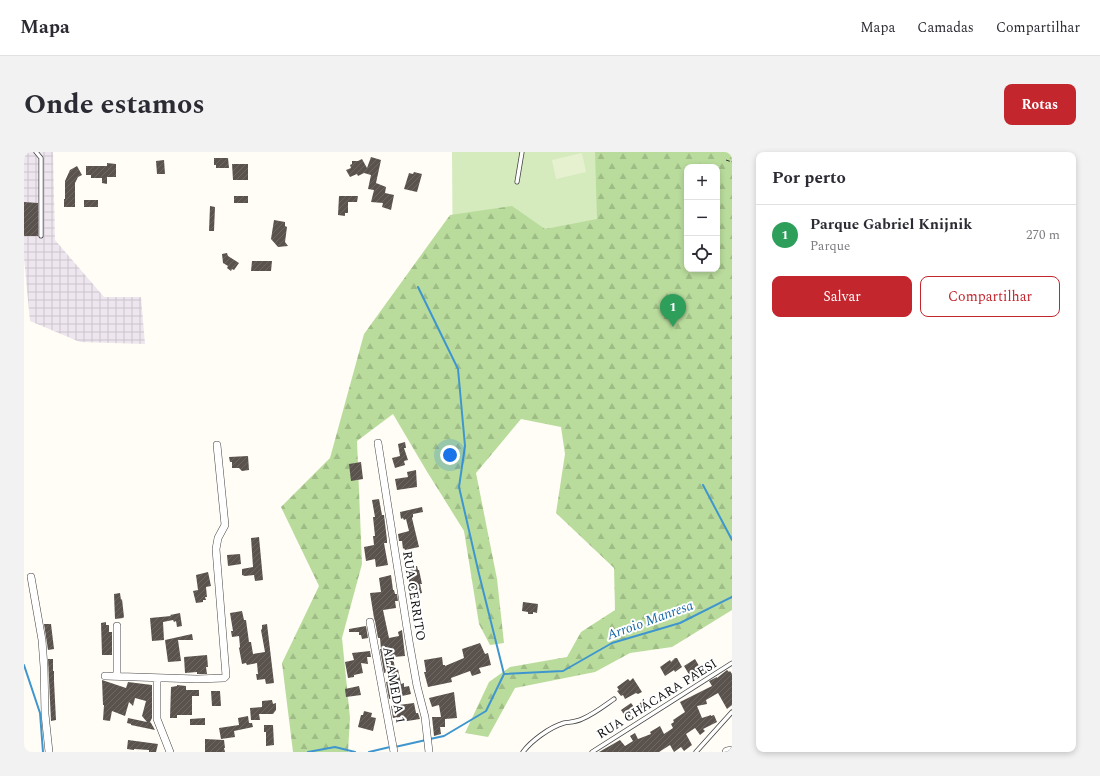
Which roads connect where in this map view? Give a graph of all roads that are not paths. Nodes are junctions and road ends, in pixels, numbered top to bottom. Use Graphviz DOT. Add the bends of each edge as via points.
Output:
graph roads {
  1 [pos="36,152"];
  2 [pos="522,152"];
  3 [pos="517,182"];
  4 [pos="41,236"];
  5 [pos="378,443"];
  6 [pos="217,445"];
  7 [pos="31,577"];
  8 [pos="370,622"];
  9 [pos="117,626"];
  10 [pos="732,663"];
  11 [pos="105,676"];
  12 [pos="117,676"];
  13 [pos="157,678"];
  14 [pos="614,699"];
  15 [pos="732,712"];
  16 [pos="732,751"];
  17 [pos="48,752"];
  18 [pos="170,752"];
  19 [pos="394,752"];
  20 [pos="429,752"];
  21 [pos="523,752"];
  22 [pos="592,752"];
  23 [pos="696,752"];
  24 [pos="727,752"];
  1 -- 4 [label="lane" via="41,158"];
  2 -- 3 [label="lane"];
  5 -- 20 [label="street, RUA CERRITO"];
  6 -- 13 [label="street" via="226,525 218,538 216,549 226,676 197,679"];
  7 -- 17 [label="street" via="42,640"];
  8 -- 19 [label="street, ALAMEDA 1"];
  9 -- 12 [label="street"];
  10 -- 22 [label="lane, RUA CHÁCARA PAESI"];
  11 -- 12 [label="street"];
  12 -- 13 [label="street"];
  13 -- 18 [label="street" via="157,719"];
  14 -- 21 [label="lane" via="581,720 564,723 539,736"];
  15 -- 23 [label="lane"];
  16 -- 24 [label="street"];
}
